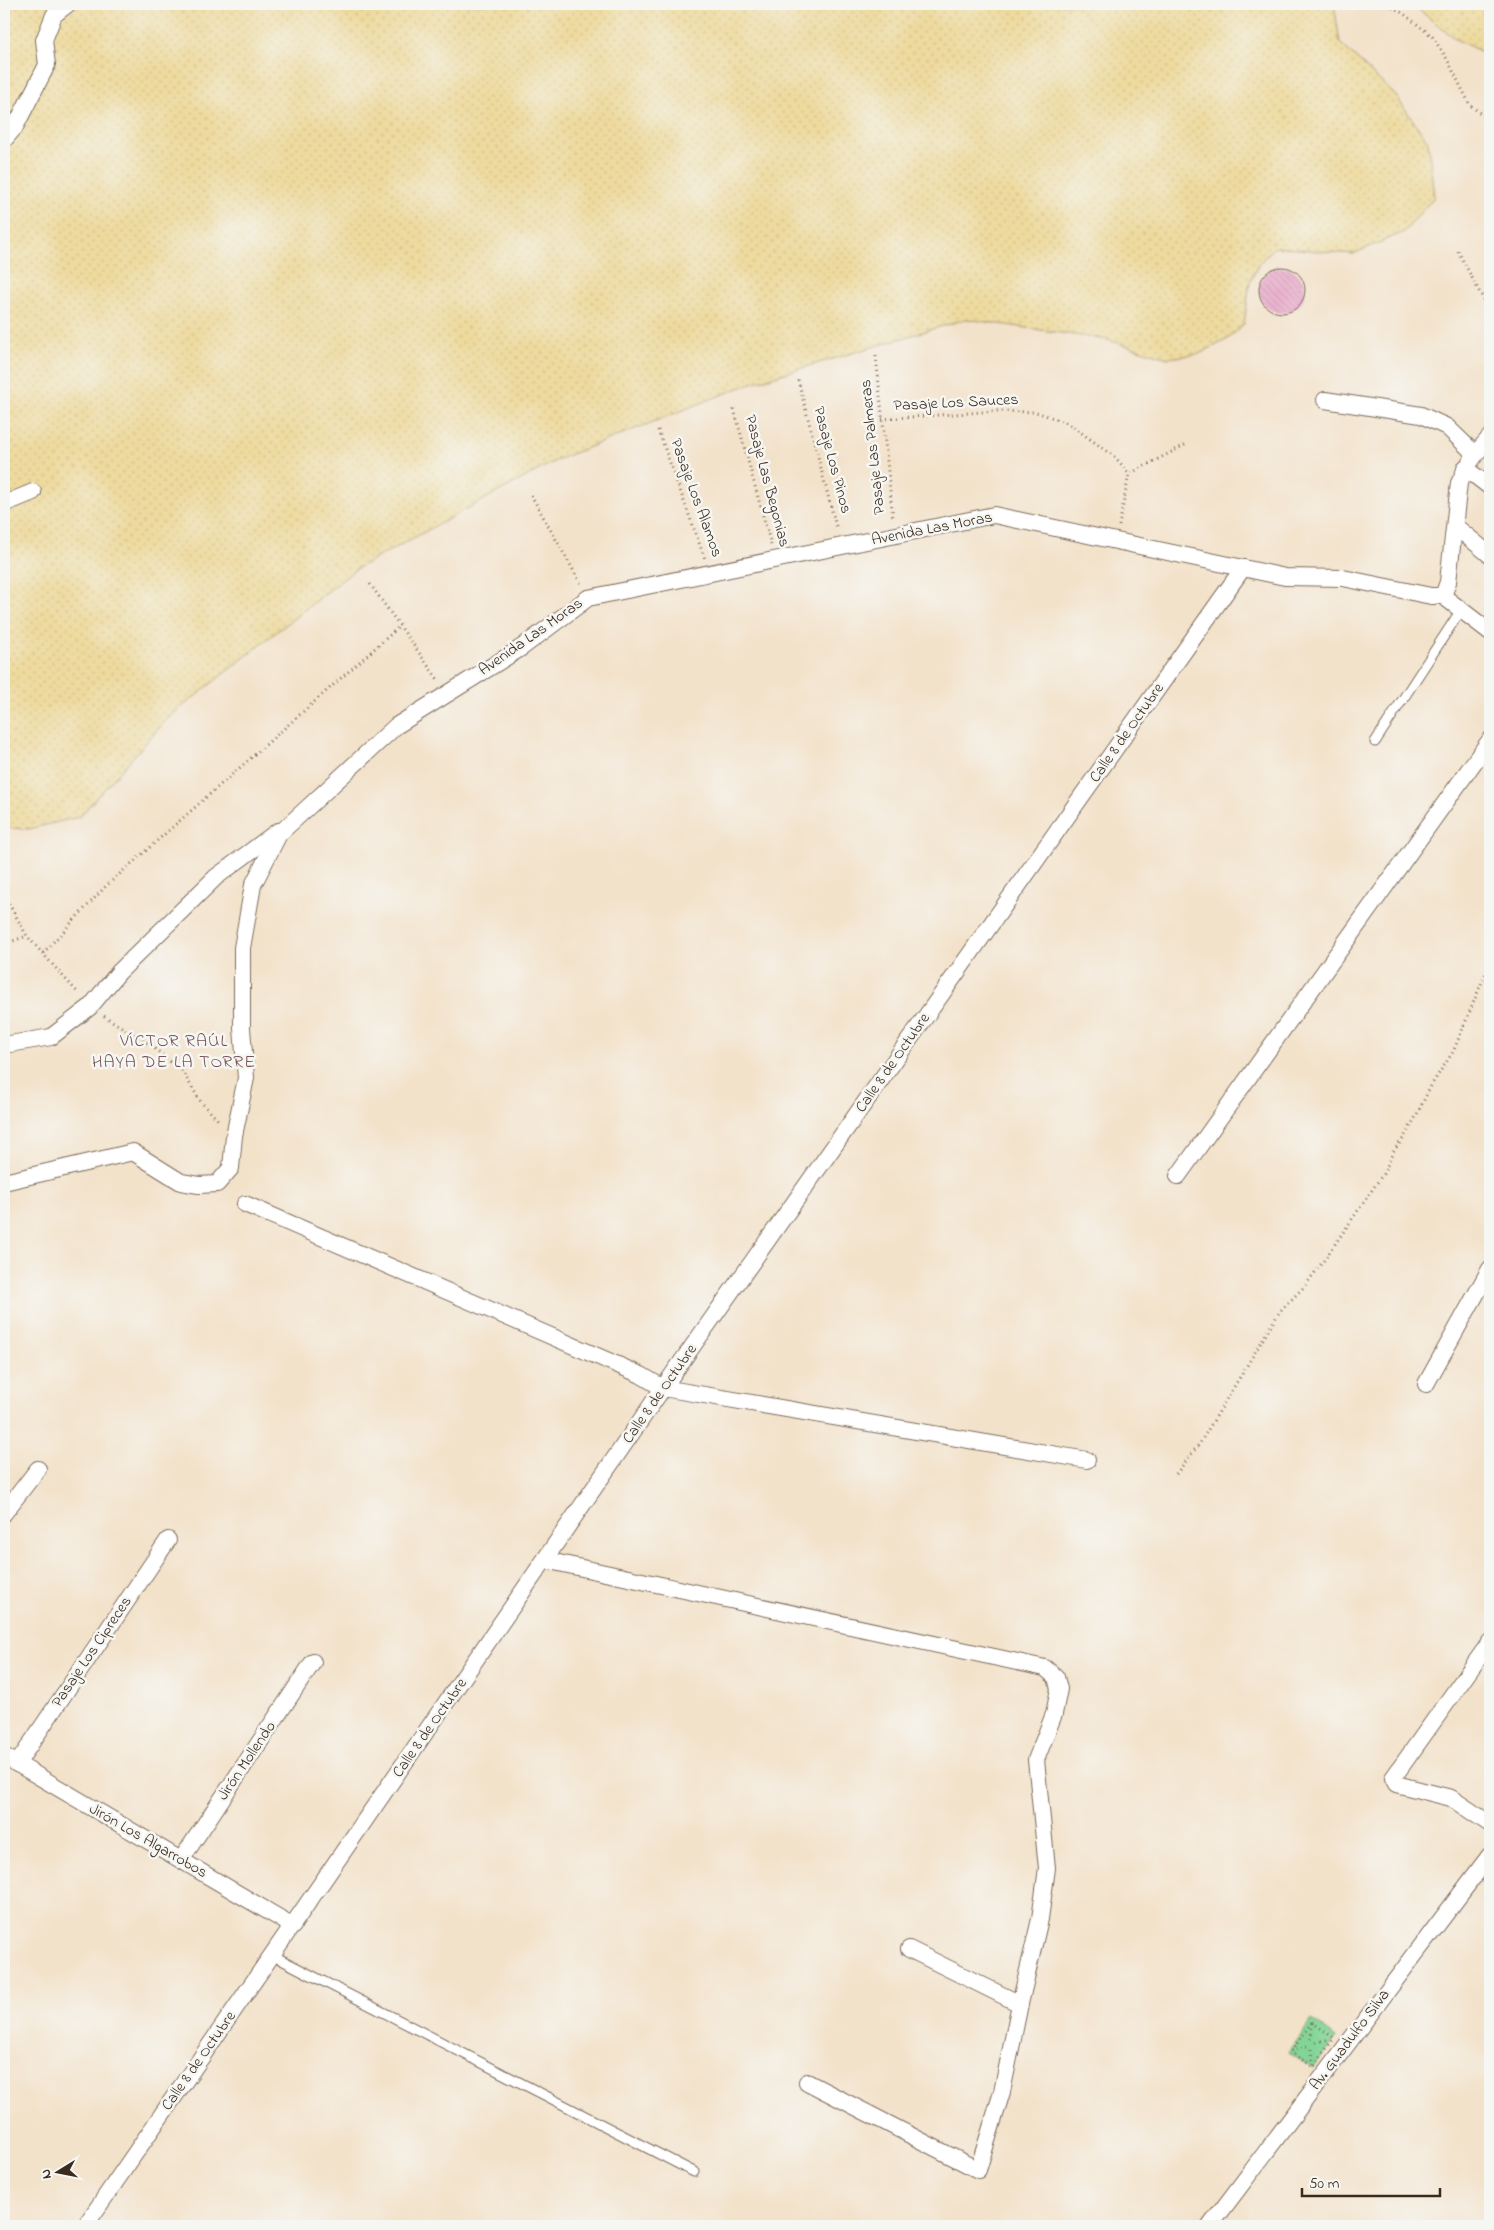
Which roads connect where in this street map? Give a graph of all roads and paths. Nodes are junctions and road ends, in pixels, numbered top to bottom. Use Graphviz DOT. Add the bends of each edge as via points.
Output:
graph roads {
  1 [pos="68,4"];
  2 [pos="1388,4"];
  3 [pos="1490,121"];
  4 [pos="4,140"];
  5 [pos="1458,251"];
  6 [pos="1490,312"];
  7 [pos="876,356"];
  8 [pos="798,380"];
  9 [pos="1325,400"];
  10 [pos="734,409"];
  11 [pos="882,419"];
  12 [pos="658,430"];
  13 [pos="1490,437"];
  14 [pos="1187,444"];
  15 [pos="1475,454"];
  16 [pos="1465,468"];
  17 [pos="1129,474"];
  18 [pos="1490,487"];
  19 [pos="33,492"];
  20 [pos="531,495"];
  21 [pos="4,504"];
  22 [pos="1455,526"];
  23 [pos="895,536"];
  24 [pos="1116,541"];
  25 [pos="842,547"];
  26 [pos="1490,555"];
  27 [pos="775,560"];
  28 [pos="1243,568"];
  29 [pos="710,574"];
  30 [pos="370,584"];
  31 [pos="1443,596"];
  32 [pos="588,598"];
  33 [pos="1461,610"];
  34 [pos="400,626"];
  35 [pos="1490,632"];
  36 [pos="448,694"];
  37 [pos="1490,740"];
  38 [pos="1375,742"];
  39 [pos="298,817"];
  40 [pos="4,895"];
  41 [pos="27,936"];
  42 [pos="4,944"];
  43 [pos="43,953"];
  44 [pos="1490,966"];
  45 [pos="90,1007"];
  46 [pos="4,1045"];
  47 [pos="234,1136"];
  48 [pos="1178,1176"];
  49 [pos="4,1182"];
  50 [pos="245,1204"];
  51 [pos="1490,1269"];
  52 [pos="1426,1384"];
  53 [pos="664,1388"];
  54 [pos="1086,1460"];
  55 [pos="38,1469"];
  56 [pos="1176,1474"];
  57 [pos="4,1512"];
  58 [pos="168,1540"];
  59 [pos="545,1560"];
  60 [pos="1490,1642"];
  61 [pos="313,1662"];
  62 [pos="10,1760"];
  63 [pos="1490,1824"];
  64 [pos="1490,1855"];
  65 [pos="181,1860"];
  66 [pos="293,1926"];
  67 [pos="909,1948"];
  68 [pos="272,1955"];
  69 [pos="1020,2004"];
  70 [pos="1312,2022"];
  71 [pos="1312,2040"];
  72 [pos="1307,2046"];
  73 [pos="1291,2052"];
  74 [pos="807,2082"];
  75 [pos="694,2172"];
  76 [pos="85,2226"];
  77 [pos="1210,2226"];
  1 -- 4 [label="street" via="54,15 44,40 48,65 15,127"];
  2 -- 3 [label="path" via="1432,36 1470,105"];
  5 -- 6 [label="path"];
  7 -- 11 [label="path, Pasaje Las Palmeras"];
  8 -- 25 [label="path, Pasaje Los Pinos"];
  9 -- 15 [label="street" via="1421,415 1448,427"];
  10 -- 27 [label="path, Pasaje Las Begonias"];
  11 -- 17 [label="path, Pasaje Los Sauces" via="997,411 1036,412 1068,423 1116,458"];
  11 -- 23 [label="path, Pasaje Las Palmeras"];
  12 -- 29 [label="path, Pasaje Los Alamos"];
  13 -- 15 [label="street"];
  14 -- 17 [label="path"];
  15 -- 16 [label="street"];
  16 -- 18 [label="street"];
  16 -- 22 [label="street" via="1459,483"];
  17 -- 24 [label="path"];
  19 -- 21 [label="street"];
  20 -- 32 [label="path"];
  22 -- 26 [label="street"];
  22 -- 31 [label="street" via="1448,582"];
  23 -- 24 [label="street, Avenida Las Moras" via="994,515"];
  23 -- 25 [label="street, Avenida Las Moras"];
  24 -- 28 [label="street, Avenida Las Moras"];
  25 -- 27 [label="street, Avenida Las Moras"];
  27 -- 29 [label="street, Avenida Las Moras"];
  28 -- 31 [label="street, Avenida Las Moras" via="1285,577 1343,578"];
  28 -- 53 [label="street, Calle 8 de Octubre"];
  29 -- 32 [label="street, Avenida Las Moras"];
  30 -- 34 [label="path"];
  31 -- 33 [label="street"];
  32 -- 36 [label="street, Avenida Las Moras" via="521,648"];
  33 -- 35 [label="street"];
  33 -- 38 [label="lane"];
  34 -- 36 [label="path"];
  34 -- 43 [label="path" via="106,886"];
  36 -- 39 [label="street, Avenida Las Moras" via="396,726"];
  37 -- 48 [label="street"];
  39 -- 45 [label="street" via="216,877 119,972"];
  39 -- 47 [label="street, Avenida Las Moras" via="279,834 252,884 242,948 246,1078"];
  40 -- 41 [label="path"];
  41 -- 42 [label="path"];
  41 -- 43 [label="path"];
  43 -- 45 [label="path"];
  44 -- 56 [label="path" via="1453,1052 1385,1170 1305,1286 1280,1311 1200,1443"];
  45 -- 46 [label="street" via="51,1038"];
  45 -- 47 [label="path" via="149,1044 182,1071 201,1102"];
  47 -- 49 [label="street, Avenida Las Moras" via="231,1168 217,1184 181,1182 133,1152"];
  50 -- 53 [label="street" via="641,1375"];
  51 -- 52 [label="street"];
  53 -- 54 [label="street"];
  53 -- 59 [label="street, Calle 8 de Octubre"];
  55 -- 57 [label="street"];
  58 -- 62 [label="street, Pasaje Los Cipreces"];
  59 -- 66 [label="street, Calle 8 de Octubre"];
  59 -- 69 [label="street" via="1045,1668 1056,1677 1059,1688 1054,1714 1036,1760 1047,1868 1040,1919"];
  60 -- 63 [label="street" via="1393,1778 1396,1784 1451,1798"];
  61 -- 65 [label="street, Jirón Mollendo"];
  62 -- 65 [label="street, Jirón Los Algarrobos"];
  64 -- 77 [label="street, Av. Guadulfo Silva"];
  65 -- 66 [label="street, Jirón Los Algarrobos"];
  66 -- 68 [label="street, Calle 8 de Octubre"];
  67 -- 69 [label="street"];
  68 -- 75 [label="lane"];
  68 -- 76 [label="street, Calle 8 de Octubre"];
  69 -- 74 [label="street" via="1002,2092 978,2170"];
  70 -- 71 [label="path"];
  70 -- 73 [label="path"];
  70 -- 73 [label="path" via="1334,2038 1313,2067"];
  72 -- 73 [label="path"];
}
